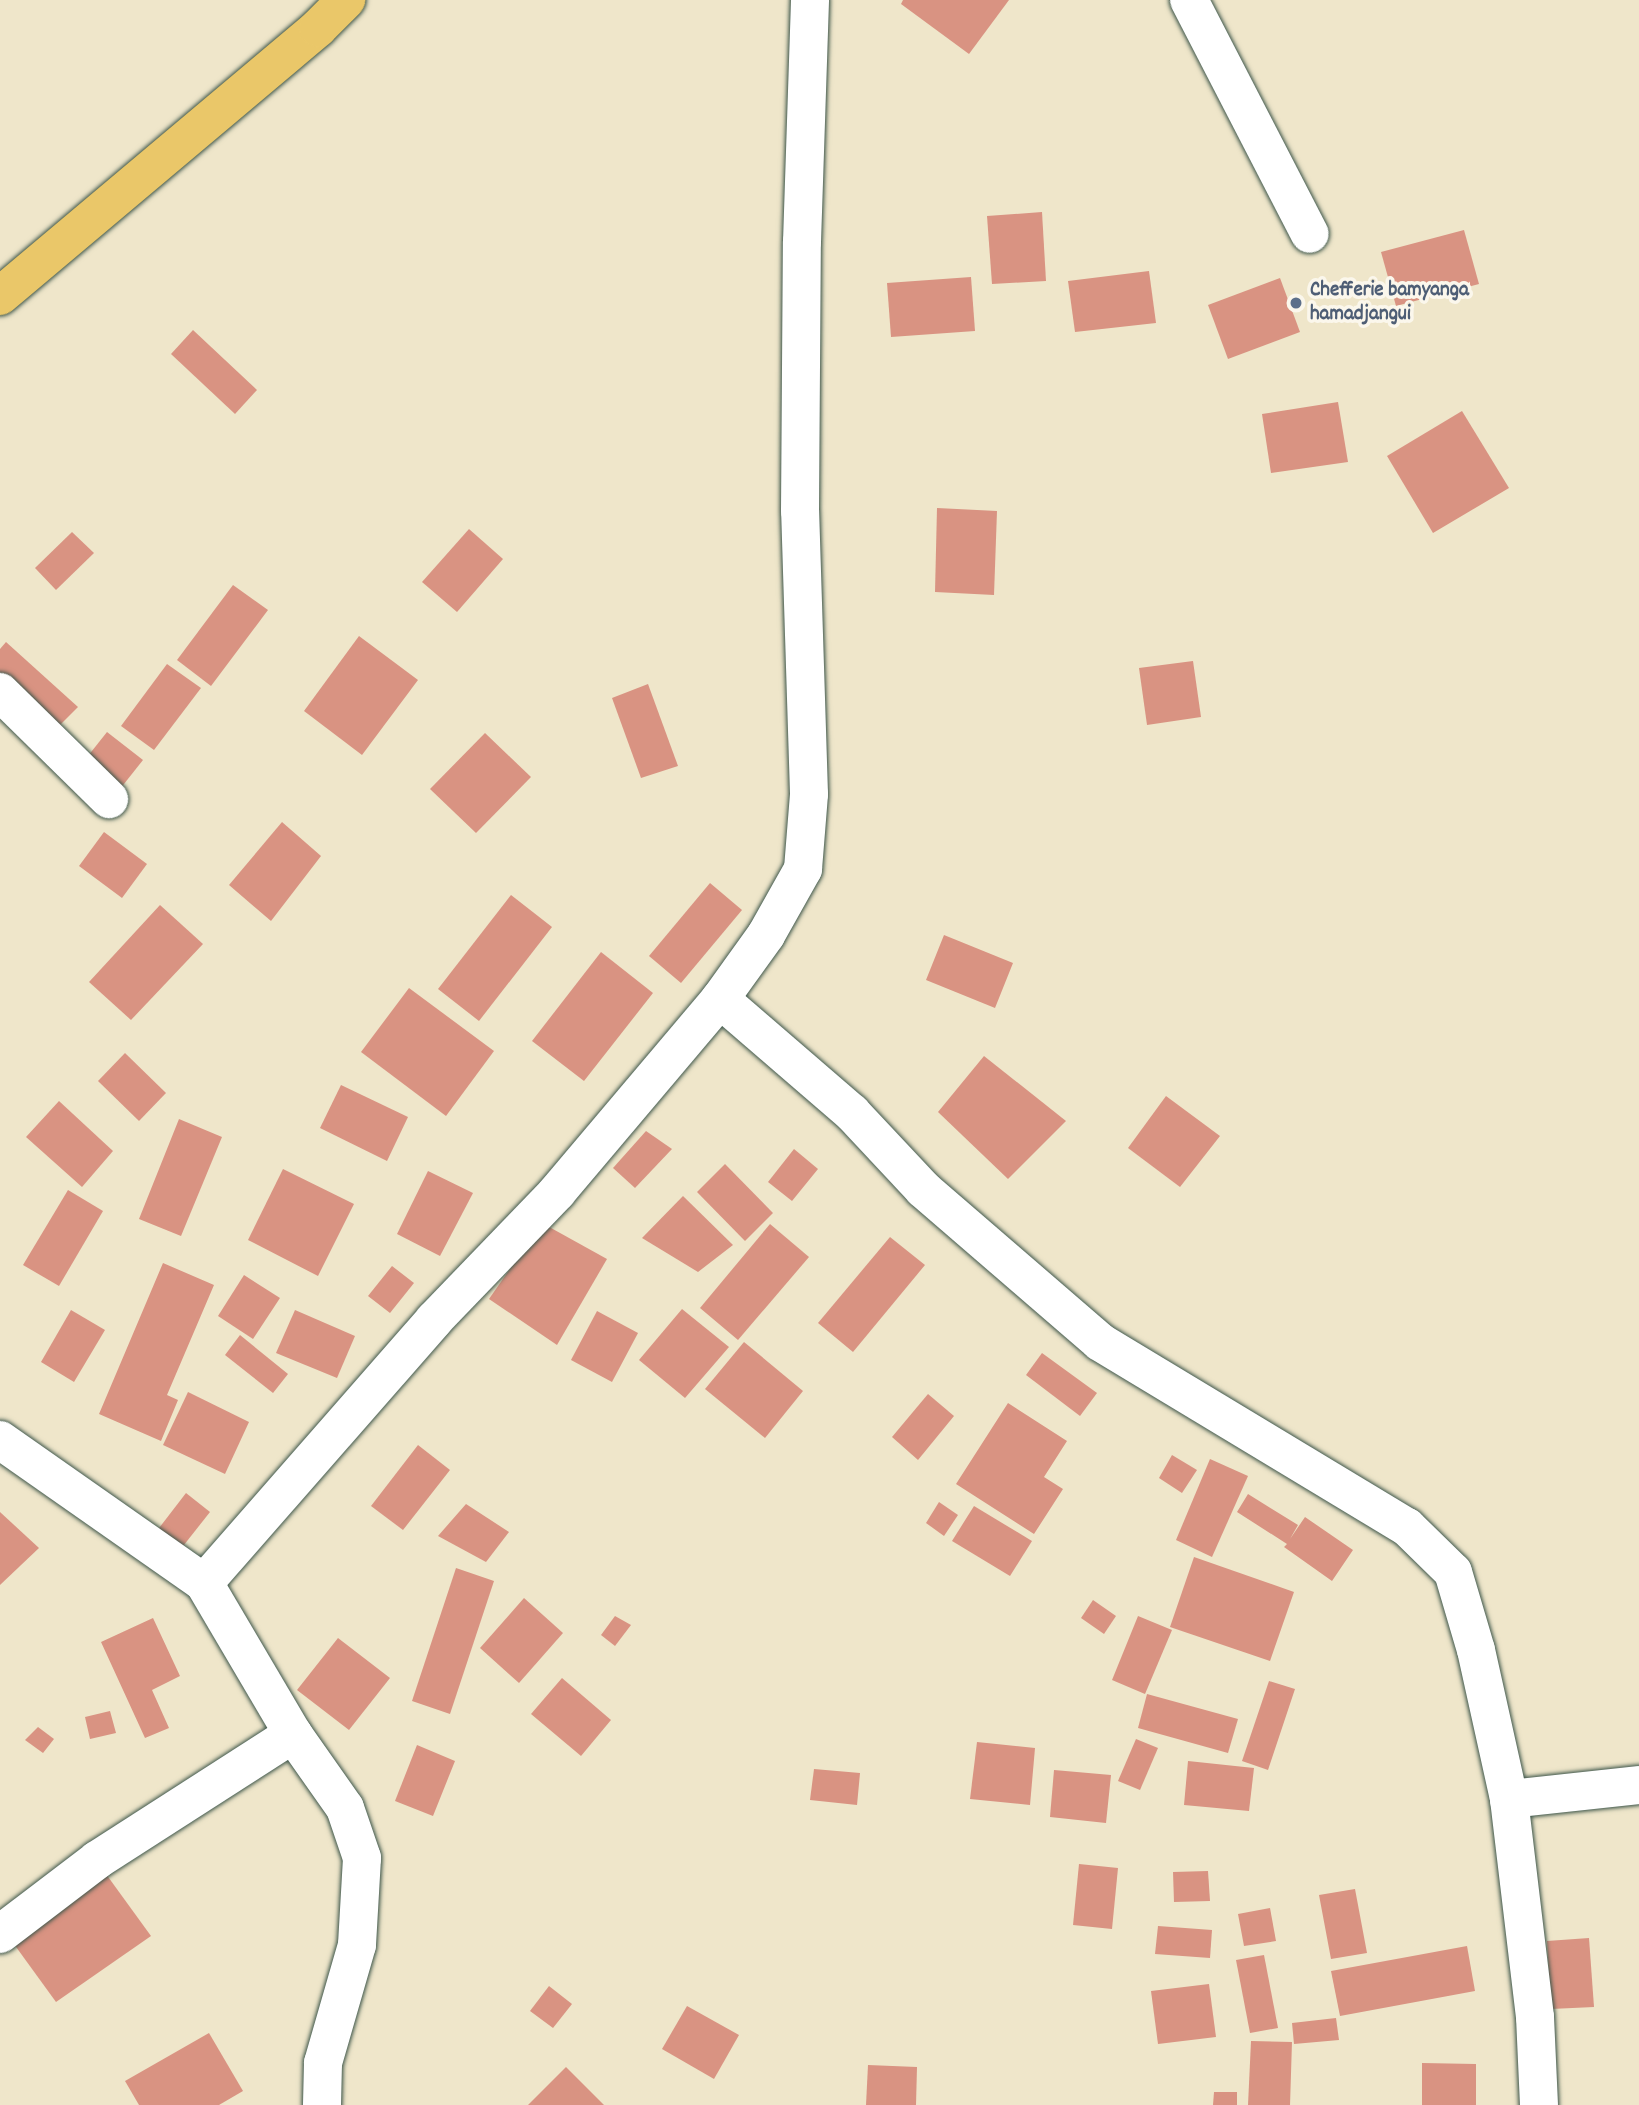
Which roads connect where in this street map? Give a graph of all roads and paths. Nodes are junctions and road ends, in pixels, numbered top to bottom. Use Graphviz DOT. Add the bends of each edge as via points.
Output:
graph roads {
  1 [pos="346,0"];
  2 [pos="810,0"];
  3 [pos="1189,0"];
  4 [pos="1310,234"];
  5 [pos="0,296"];
  6 [pos="0,692"];
  7 [pos="109,799"];
  8 [pos="720,999"];
  9 [pos="0,1440"];
  10 [pos="204,1583"];
  11 [pos="293,1734"];
  12 [pos="1639,1784"];
  13 [pos="1509,1799"];
  14 [pos="0,1934"];
  15 [pos="322,2105"];
  16 [pos="1539,2105"];
  1 -- 5 [label="highway"];
  2 -- 8 [label="street" via="800,497 810,794 803,869 766,935"];
  3 -- 4 [label="street"];
  6 -- 7 [label="street"];
  8 -- 10 [label="street" via="557,1192 434,1320"];
  8 -- 13 [label="street" via="852,1112 923,1189 1100,1342 1407,1527 1453,1572 1476,1650"];
  9 -- 10 [label="street"];
  10 -- 11 [label="street"];
  11 -- 14 [label="street" via="97,1860"];
  11 -- 15 [label="street" via="345,1808 362,1858 357,1945 323,2063"];
  12 -- 13 [label="street"];
  13 -- 16 [label="street" via="1535,2017"];
}
